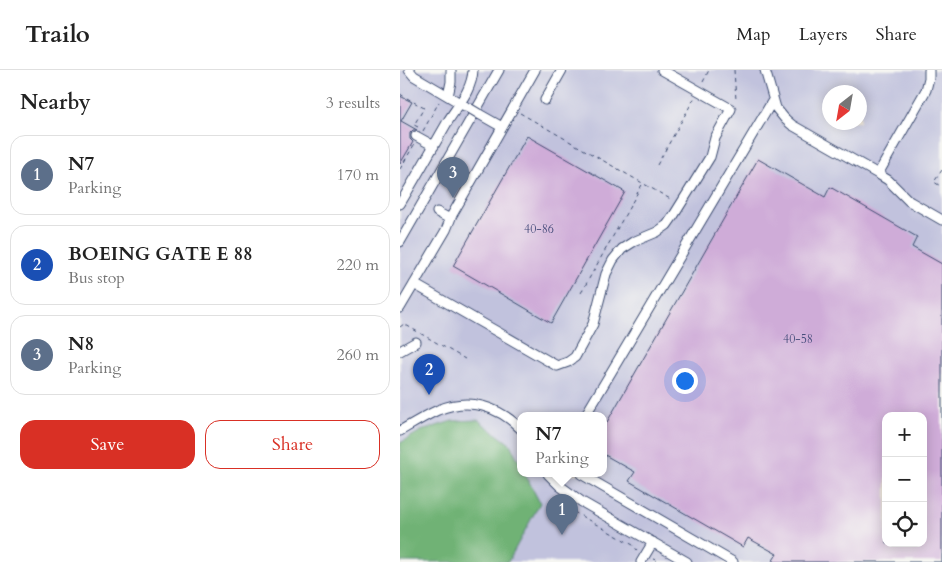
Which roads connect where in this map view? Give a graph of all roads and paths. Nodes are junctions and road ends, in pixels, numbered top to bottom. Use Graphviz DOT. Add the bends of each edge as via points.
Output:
graph roads {
  1 [pos="408,70"];
  2 [pos="451,70"];
  3 [pos="473,70"];
  4 [pos="499,70"];
  5 [pos="535,70"];
  6 [pos="562,70"];
  7 [pos="662,70"];
  8 [pos="710,70"];
  9 [pos="734,70"];
  10 [pos="765,70"];
  11 [pos="929,70"];
  12 [pos="698,91"];
  13 [pos="400,94"];
  14 [pos="444,98"];
  15 [pos="545,100"];
  16 [pos="736,100"];
  17 [pos="774,100"];
  18 [pos="460,103"];
  19 [pos="512,109"];
  20 [pos="502,127"];
  21 [pos="416,136"];
  22 [pos="414,146"];
  23 [pos="434,146"];
  24 [pos="657,165"];
  25 [pos="400,169"];
  26 [pos="942,170"];
  27 [pos="878,174"];
  28 [pos="643,183"];
  29 [pos="942,187"];
  30 [pos="400,204"];
  31 [pos="680,205"];
  32 [pos="437,212"];
  33 [pos="450,219"];
  34 [pos="942,220"];
  35 [pos="400,242"];
  36 [pos="414,284"];
  37 [pos="580,293"];
  38 [pos="400,308"];
  39 [pos="400,327"];
  40 [pos="416,342"];
  41 [pos="400,351"];
  42 [pos="465,359"];
  43 [pos="586,412"];
  44 [pos="517,426"];
  45 [pos="400,431"];
  46 [pos="551,477"];
  47 [pos="586,477"];
  48 [pos="560,509"];
  49 [pos="652,542"];
  50 [pos="638,550"];
  51 [pos="652,558"];
  52 [pos="641,562"];
  53 [pos="661,562"];
  54 [pos="687,562"];
  55 [pos="732,562"];
  1 -- 14 [label="lane"];
  2 -- 14 [label="lane" via="451,82"];
  3 -- 18 [label="lane" via="470,85"];
  4 -- 35 [label="lane"];
  5 -- 19 [label="lane"];
  6 -- 15 [label="lane"];
  7 -- 12 [label="lane"];
  8 -- 12 [label="path"];
  9 -- 16 [label="path"];
  10 -- 17 [label="lane"];
  11 -- 27 [label="lane" via="926,90"];
  12 -- 24 [label="path"];
  12 -- 31 [label="lane" via="731,110 715,138 710,157"];
  13 -- 14 [label="path" via="424,108 414,125 423,130"];
  14 -- 18 [label="lane"];
  17 -- 27 [label="lane" via="779,113 792,125"];
  17 -- 43 [label="lane"];
  18 -- 20 [label="lane, bridge"];
  18 -- 23 [label="lane"];
  19 -- 20 [label="lane"];
  19 -- 28 [label="path"];
  20 -- 33 [label="lane"];
  21 -- 23 [label="lane"];
  22 -- 25 [label="path"];
  23 -- 30 [label="lane"];
  26 -- 29 [label="path" via="934,182"];
  27 -- 34 [label="lane" via="909,201"];
  28 -- 31 [label="path"];
  28 -- 37 [label="path"];
  31 -- 36 [label="lane" via="667,224 622,249 613,260 606,274 594,324 575,358 558,366"];
  32 -- 33 [label="lane"];
  33 -- 36 [label="lane"];
  36 -- 38 [label="lane"];
  39 -- 42 [label="path" via="404,324"];
  40 -- 41 [label="lane"];
  44 -- 45 [label="lane" via="491,409 463,404 437,411"];
  46 -- 49 [label="lane" via="582,502"];
  47 -- 55 [label="lane"];
  48 -- 50 [label="path" via="572,515 574,512"];
  49 -- 52 [label="lane"];
  49 -- 54 [label="lane"];
  51 -- 53 [label="path"];
}
